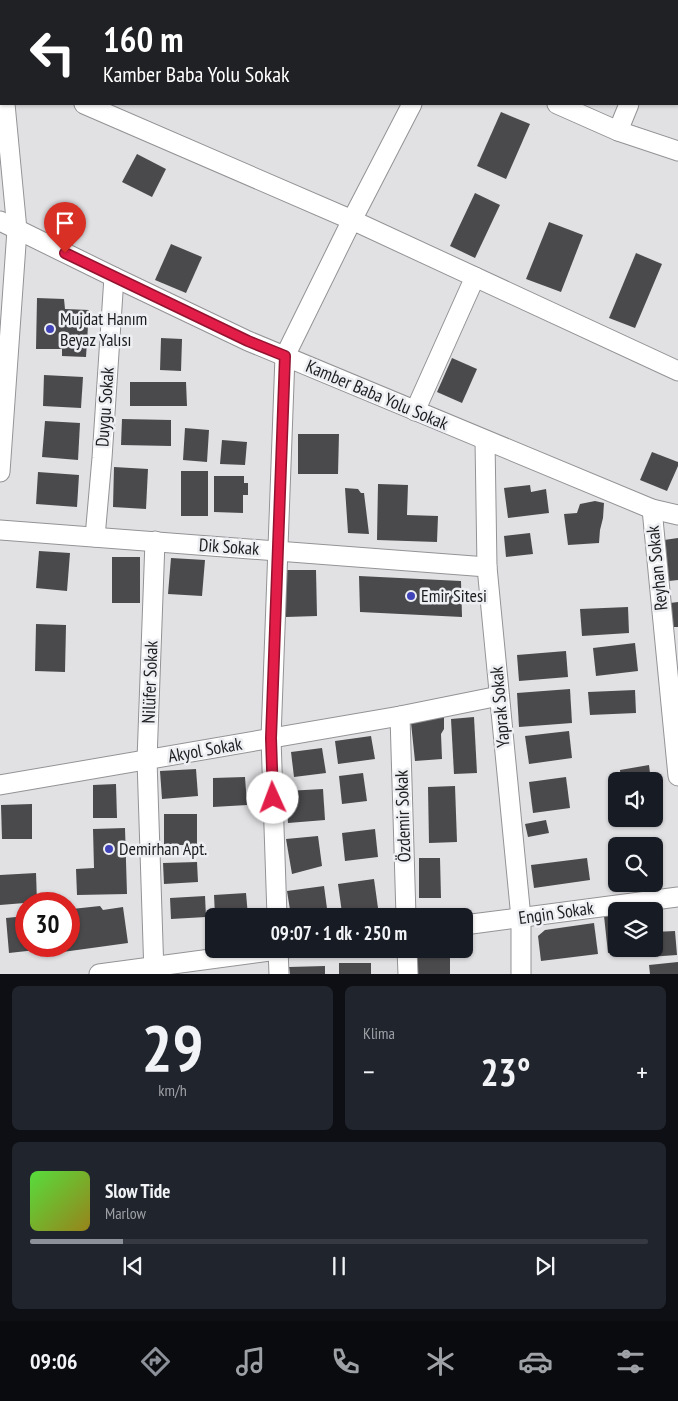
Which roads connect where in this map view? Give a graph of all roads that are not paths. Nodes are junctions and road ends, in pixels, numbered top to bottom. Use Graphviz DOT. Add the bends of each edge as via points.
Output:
graph roads {
  1 [pos="4,105"];
  2 [pos="86,105"];
  3 [pos="411,105"];
  4 [pos="559,105"];
  5 [pos="629,105"];
  6 [pos="618,131"];
  7 [pos="678,151"];
  8 [pos="352,220"];
  9 [pos="0,221"];
  10 [pos="17,230"];
  11 [pos="114,277"];
  12 [pos="475,277"];
  13 [pos="285,356"];
  14 [pos="678,371"];
  15 [pos="415,411"];
  16 [pos="2,432"];
  17 [pos="485,440"];
  18 [pos="0,472"];
  19 [pos="652,509"];
  20 [pos="678,515"];
  21 [pos="0,530"];
  22 [pos="95,537"];
  23 [pos="155,541"];
  24 [pos="278,551"];
  25 [pos="488,567"];
  26 [pos="499,696"];
  27 [pos="400,716"];
  28 [pos="271,738"];
  29 [pos="147,760"];
  30 [pos="678,776"];
  31 [pos="0,785"];
  32 [pos="678,897"];
  33 [pos="277,908"];
  34 [pos="406,908"];
  35 [pos="521,918"];
  36 [pos="473,924"];
  37 [pos="226,958"];
  38 [pos="280,958"];
  39 [pos="407,958"];
  40 [pos="154,970"];
  41 [pos="99,974"];
  42 [pos="279,974"];
  43 [pos="408,974"];
  44 [pos="521,974"];
  1 -- 10 [label="street"];
  2 -- 8 [label="street"];
  3 -- 8 [label="street"];
  4 -- 6 [label="street"];
  5 -- 6 [label="street"];
  6 -- 7 [label="street"];
  8 -- 12 [label="street"];
  8 -- 13 [label="street"];
  9 -- 10 [label="street, Kamber Baba Yolu Sokak"];
  10 -- 11 [label="street, Kamber Baba Yolu Sokak"];
  10 -- 16 [label="street"];
  11 -- 13 [label="street, Kamber Baba Yolu Sokak"];
  11 -- 22 [label="street, Duygu Sokak"];
  12 -- 14 [label="street"];
  12 -- 15 [label="street"];
  13 -- 15 [label="street, Kamber Baba Yolu Sokak"];
  13 -- 24 [label="street"];
  15 -- 17 [label="street, Kamber Baba Yolu Sokak"];
  16 -- 18 [label="street"];
  17 -- 19 [label="street, Kamber Baba Yolu Sokak"];
  17 -- 25 [label="street, Yaprak Sokak"];
  19 -- 20 [label="street, Kamber Baba Yolu Sokak"];
  19 -- 30 [label="street, Reyhan Sokak"];
  21 -- 22 [label="street, Dik Sokak"];
  22 -- 23 [label="street, Dik Sokak"];
  23 -- 24 [label="street, Dik Sokak"];
  23 -- 29 [label="street, Nilüfer Sokak"];
  24 -- 25 [label="street, Dik Sokak"];
  24 -- 28 [label="street"];
  25 -- 26 [label="street, Yaprak Sokak"];
  26 -- 27 [label="street, Akyol Sokak"];
  26 -- 35 [label="street, Yaprak Sokak"];
  27 -- 28 [label="street, Akyol Sokak"];
  27 -- 34 [label="street, Özdemir Sokak"];
  28 -- 29 [label="street, Akyol Sokak"];
  28 -- 33 [label="street"];
  29 -- 31 [label="street, Akyol Sokak"];
  29 -- 40 [label="street, Nilüfer Sokak"];
  32 -- 35 [label="street, Engin Sokak"];
  35 -- 36 [label="street, Engin Sokak"];
  35 -- 44 [label="street, Yaprak Sokak"];
  37 -- 40 [label="street"];
  38 -- 42 [label="street"];
  39 -- 43 [label="street"];
  40 -- 41 [label="street"];
}
